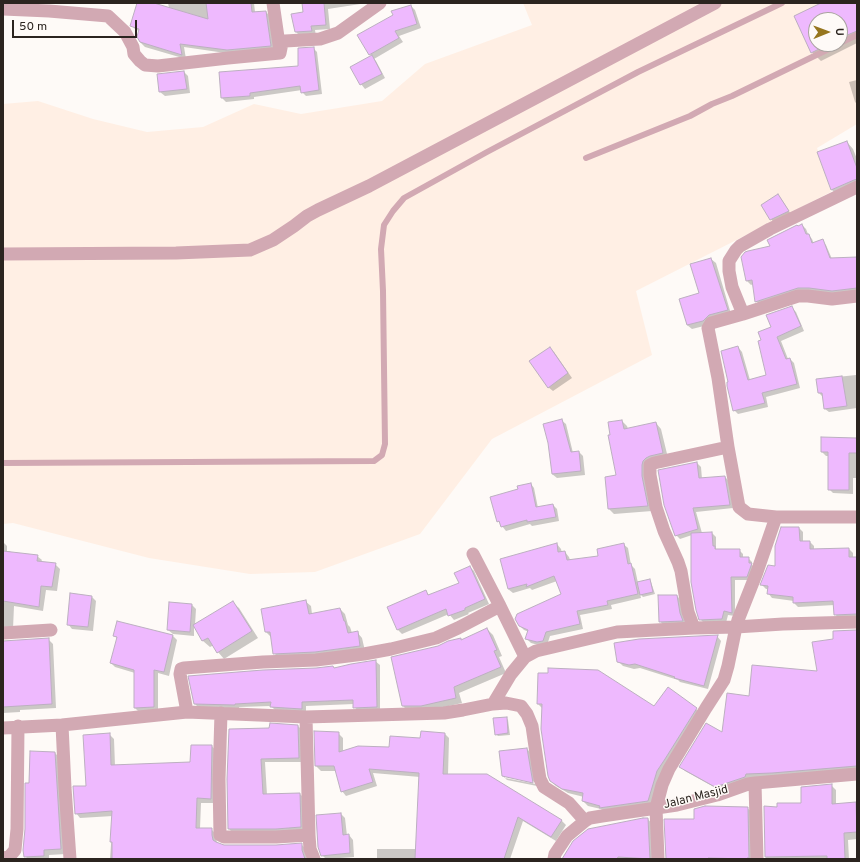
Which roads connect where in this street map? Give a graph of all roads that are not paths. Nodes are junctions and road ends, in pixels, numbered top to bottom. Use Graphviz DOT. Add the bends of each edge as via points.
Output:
graph roads {
  1 [pos="273,3"];
  2 [pos="380,3"];
  3 [pos="715,3"];
  4 [pos="782,3"];
  5 [pos="3,9"];
  6 [pos="857,35"];
  7 [pos="848,40"];
  8 [pos="823,52"];
  9 [pos="280,53"];
  10 [pos="586,158"];
  11 [pos="857,187"];
  12 [pos="3,254"];
  13 [pos="857,296"];
  14 [pos="743,314"];
  15 [pos="728,447"];
  16 [pos="3,463"];
  17 [pos="776,517"];
  18 [pos="857,517"];
  19 [pos="473,554"];
  20 [pos="500,606"];
  21 [pos="857,622"];
  22 [pos="694,628"];
  23 [pos="736,628"];
  24 [pos="51,630"];
  25 [pos="3,632"];
  26 [pos="525,657"];
  27 [pos="493,704"];
  28 [pos="188,712"];
  29 [pos="221,713"];
  30 [pos="306,717"];
  31 [pos="62,725"];
  32 [pos="18,726"];
  33 [pos="3,728"];
  34 [pos="857,774"];
  35 [pos="755,783"];
  36 [pos="656,808"];
  37 [pos="585,820"];
  38 [pos="309,835"];
  39 [pos="3,858"];
  40 [pos="70,859"];
  41 [pos="314,859"];
  42 [pos="554,859"];
  43 [pos="658,859"];
  44 [pos="757,859"];
  1 -- 9 [label="street"];
  2 -- 9 [label="street" via="338,33 320,39 286,41 282,43"];
  3 -- 12 [label="street" via="313,214 273,240 250,250"];
  4 -- 16 [label="lane" via="638,72 404,198 384,225 381,249 385,444 382,455 374,461"];
  5 -- 9 [label="street" via="108,16 125,32 134,54 145,65 158,66"];
  6 -- 7 [label="lane"];
  8 -- 10 [label="lane" via="690,116"];
  11 -- 14 [label="street" via="770,229 736,250 729,261 729,272"];
  13 -- 14 [label="street" via="832,299 798,296"];
  14 -- 15 [label="street" via="711,323 708,328"];
  15 -- 17 [label="street" via="739,507 748,514"];
  15 -- 22 [label="street" via="650,465 656,508 681,571 688,612"];
  17 -- 18 [label="street"];
  17 -- 23 [label="street"];
  19 -- 20 [label="street"];
  20 -- 26 [label="street"];
  20 -- 28 [label="street" via="436,638 384,651 316,660 181,669 184,701"];
  21 -- 23 [label="street"];
  22 -- 23 [label="street"];
  22 -- 26 [label="street" via="617,632 536,651"];
  23 -- 36 [label="street" via="724,680 669,769"];
  24 -- 25 [label="street"];
  26 -- 27 [label="street" via="511,674"];
  27 -- 30 [label="street" via="444,713"];
  27 -- 37 [label="street" via="521,706 532,726 540,779 544,787 569,803"];
  28 -- 29 [label="street"];
  28 -- 31 [label="street"];
  29 -- 30 [label="street"];
  29 -- 38 [label="street" via="220,835"];
  30 -- 38 [label="street"];
  31 -- 32 [label="street"];
  31 -- 40 [label="street"];
  32 -- 33 [label="street"];
  32 -- 39 [label="street" via="15,850 9,857"];
  34 -- 35 [label="street, Jalan Masjid"];
  35 -- 36 [label="street, Jalan Masjid" via="717,795"];
  35 -- 44 [label="street"];
  36 -- 37 [label="street, Jalan Masjid"];
  36 -- 43 [label="street"];
  37 -- 42 [label="street, Jalan Masjid" via="567,836"];
  38 -- 41 [label="street"];
}
